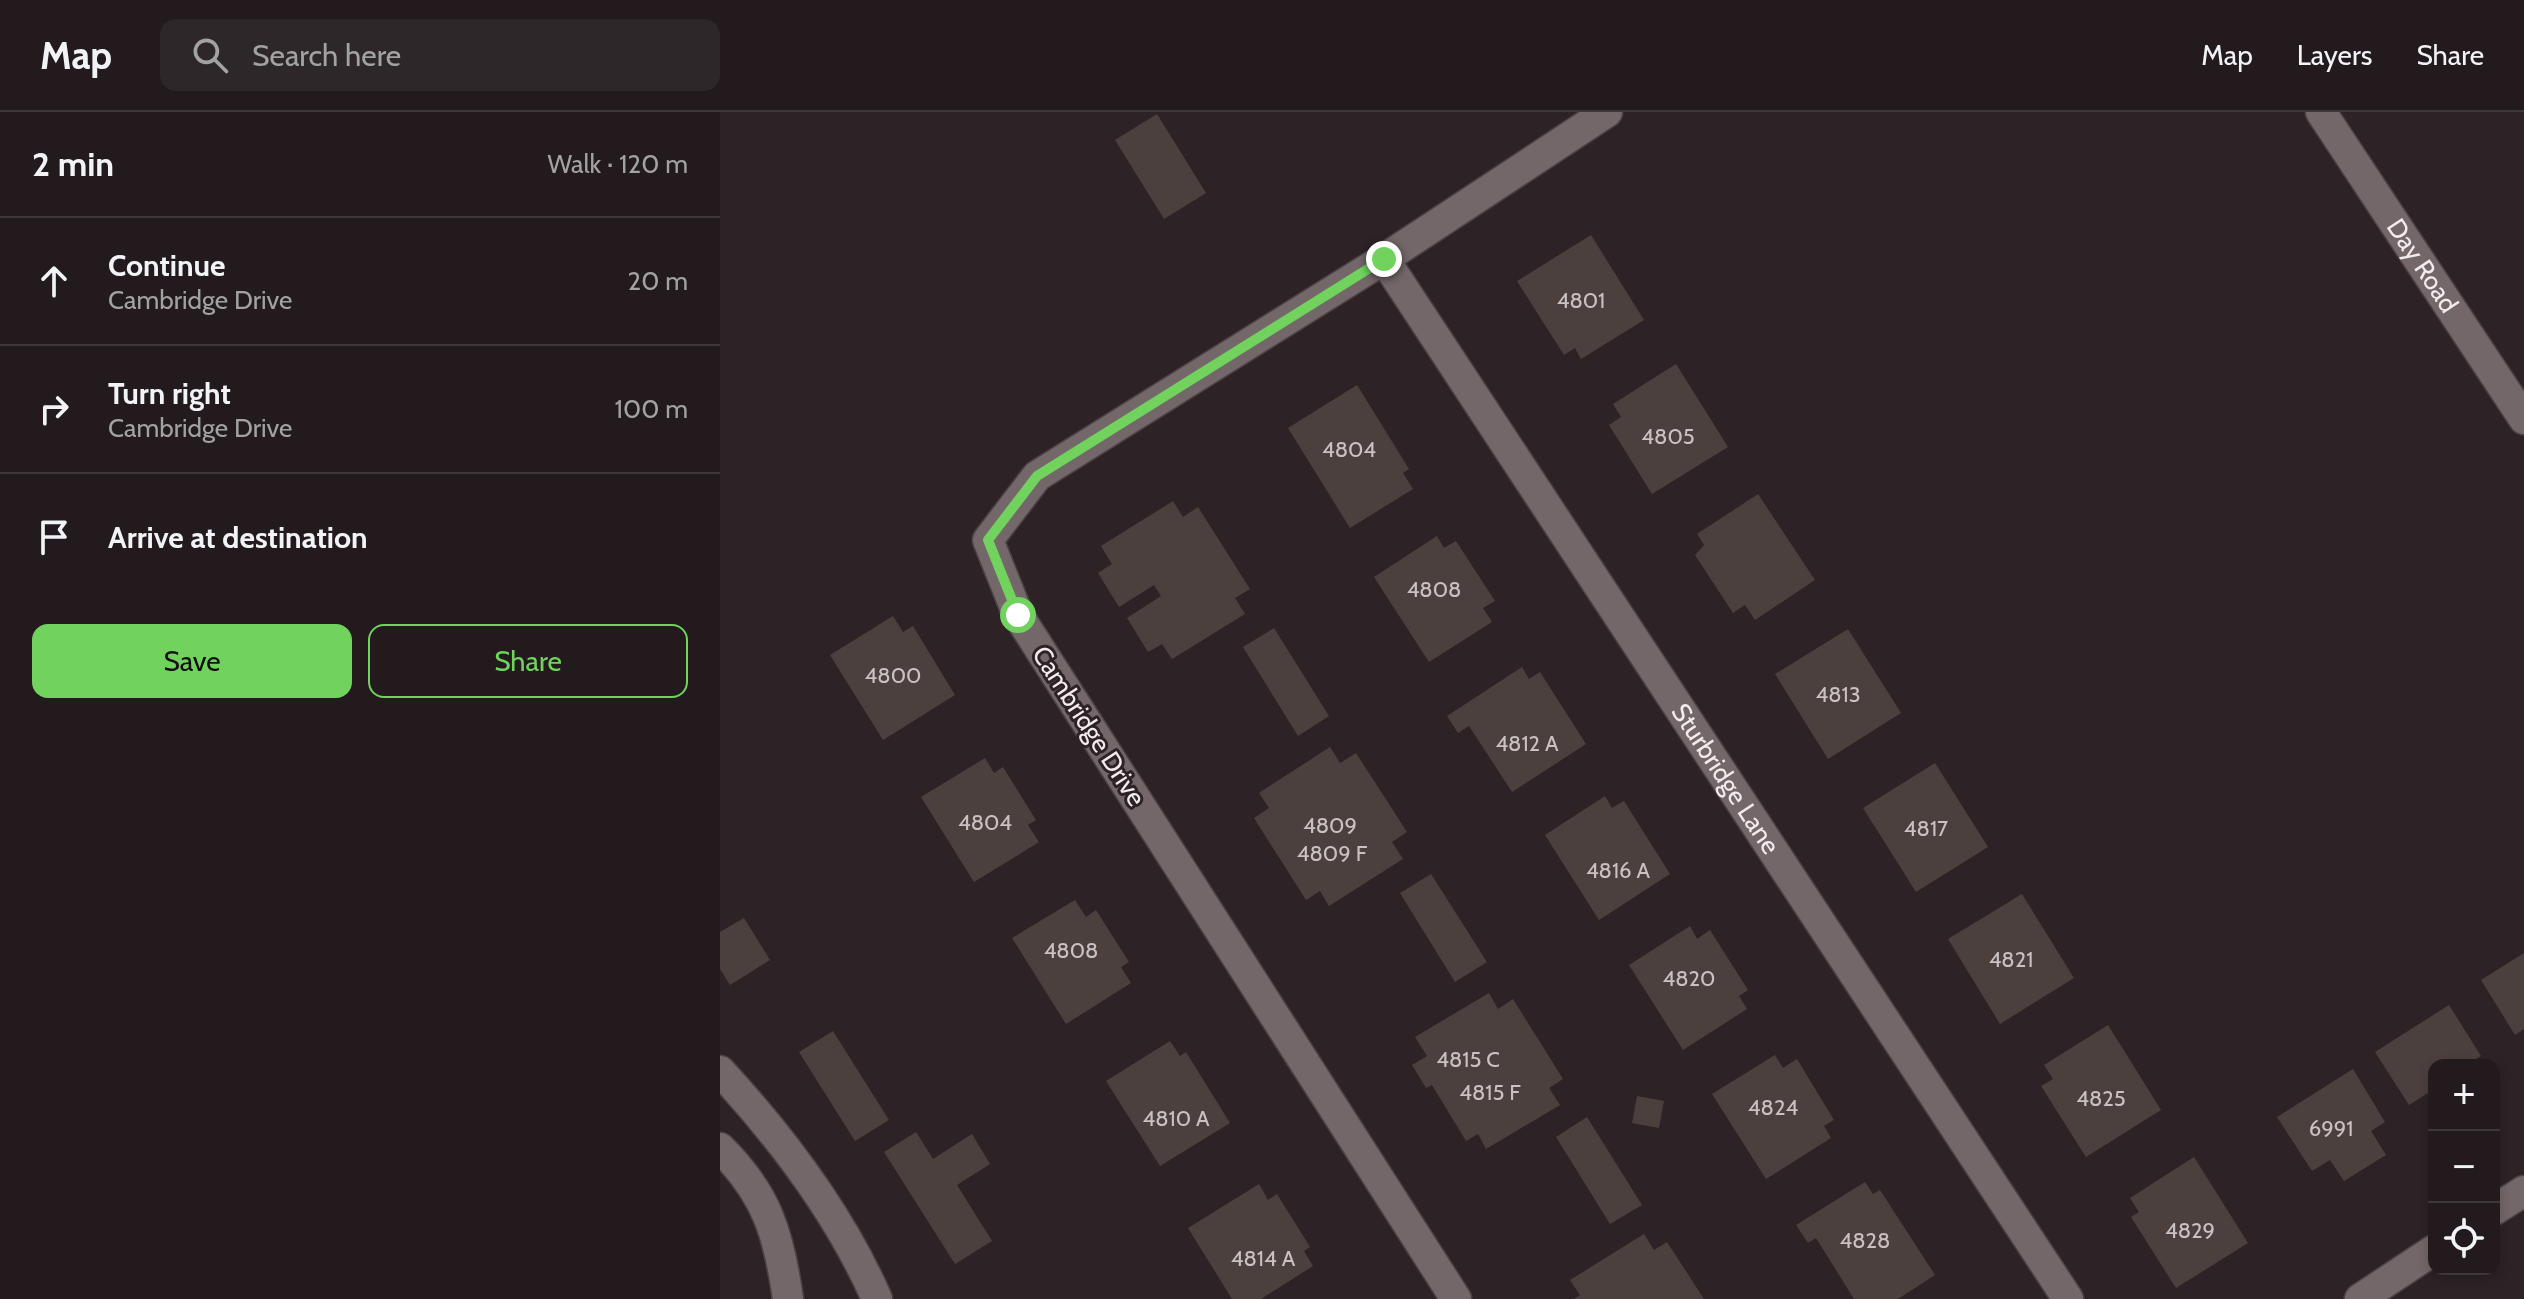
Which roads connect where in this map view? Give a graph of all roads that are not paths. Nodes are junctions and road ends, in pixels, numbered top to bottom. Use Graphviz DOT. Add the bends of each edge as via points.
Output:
graph roads {
  1 [pos="1607,112"];
  2 [pos="2321,112"];
  3 [pos="1384,259"];
  4 [pos="2524,419"];
  5 [pos="720,1071"];
  6 [pos="720,1148"];
  7 [pos="2524,1191"];
  8 [pos="2500,1206"];
  9 [pos="2428,1254"];
  10 [pos="788,1299"];
  11 [pos="877,1299"];
  12 [pos="1456,1299"];
  13 [pos="2068,1299"];
  14 [pos="2360,1299"];
  1 -- 3 [label="street, Cambridge Drive"];
  2 -- 4 [label="street, Day Road"];
  3 -- 12 [label="street, Cambridge Drive" via="1037,476 988,540 1018,615"];
  3 -- 13 [label="street, Sturbridge Lane"];
  5 -- 11 [label="street" via="784,1147 838,1224"];
  6 -- 10 [label="street" via="768,1210 781,1248"];
  7 -- 8 [label="street"];
  9 -- 14 [label="street"];
}
